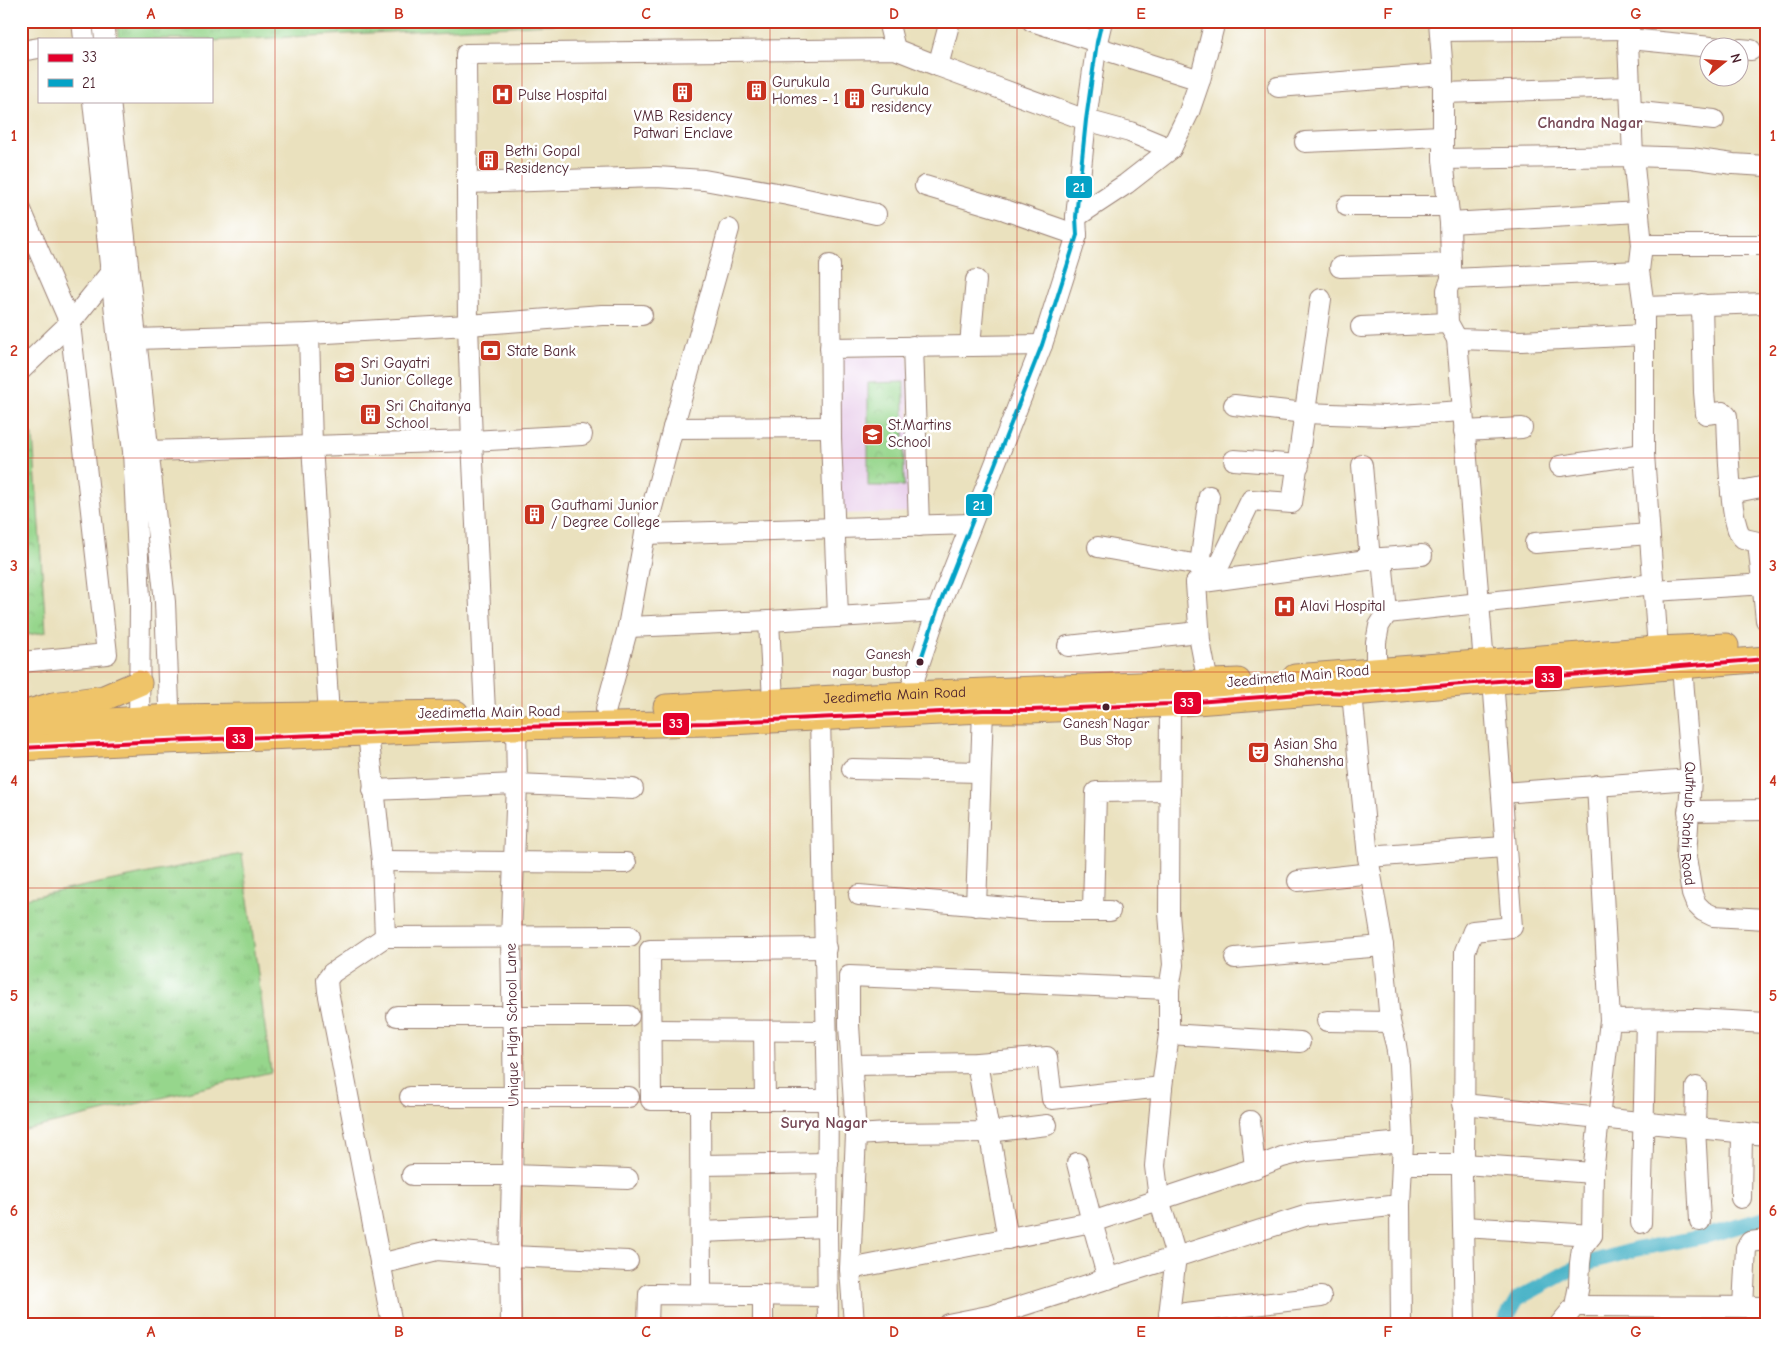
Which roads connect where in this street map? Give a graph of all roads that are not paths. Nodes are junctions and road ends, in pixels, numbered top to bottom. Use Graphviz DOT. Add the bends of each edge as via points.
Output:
graph roads {
  1 [pos="82,21"];
  2 [pos="102,21"];
  3 [pos="888,21"];
  4 [pos="950,21"];
  5 [pos="1032,21"];
  6 [pos="1102,21"];
  7 [pos="1215,21"];
  8 [pos="1439,26"];
  9 [pos="1545,26"];
  10 [pos="1629,30"];
  11 [pos="84,38"];
  12 [pos="105,38"];
  13 [pos="1700,44"];
  14 [pos="1096,45"];
  15 [pos="38,48"];
  16 [pos="895,49"];
  17 [pos="21,51"];
  18 [pos="938,66"];
  19 [pos="1200,80"];
  20 [pos="1443,84"];
  21 [pos="1278,87"];
  22 [pos="1630,87"];
  23 [pos="93,102"];
  24 [pos="110,102"];
  25 [pos="1631,111"];
  26 [pos="1086,120"];
  27 [pos="1714,120"];
  28 [pos="1442,136"];
  29 [pos="1305,142"];
  30 [pos="1172,149"];
  31 [pos="1633,156"];
  32 [pos="1442,159"];
  33 [pos="1766,166"];
  34 [pos="467,184"];
  35 [pos="925,186"];
  36 [pos="1347,206"];
  37 [pos="21,210"];
  38 [pos="1639,212"];
  39 [pos="876,214"];
  40 [pos="1448,214"];
  41 [pos="1076,226"];
  42 [pos="728,229"];
  43 [pos="1642,245"];
  44 [pos="1766,245"];
  45 [pos="830,264"];
  46 [pos="1340,266"];
  47 [pos="1451,271"];
  48 [pos="1640,271"];
  49 [pos="110,272"];
  50 [pos="976,280"];
  51 [pos="1320,299"];
  52 [pos="1766,303"];
  53 [pos="1702,304"];
  54 [pos="1644,307"];
  55 [pos="642,315"];
  56 [pos="70,323"];
  57 [pos="468,325"];
  58 [pos="1361,327"];
  59 [pos="1453,331"];
  60 [pos="309,334"];
  61 [pos="1644,335"];
  62 [pos="136,339"];
  63 [pos="1042,345"];
  64 [pos="913,346"];
  65 [pos="970,346"];
  66 [pos="830,348"];
  67 [pos="21,370"];
  68 [pos="1234,405"];
  69 [pos="1305,413"];
  70 [pos="1463,421"];
  71 [pos="831,427"];
  72 [pos="673,428"];
  73 [pos="1522,428"];
  74 [pos="582,435"];
  75 [pos="472,440"];
  76 [pos="312,445"];
  77 [pos="149,451"];
  78 [pos="1644,454"];
  79 [pos="1234,460"];
  80 [pos="1298,465"];
  81 [pos="1362,465"];
  82 [pos="1560,466"];
  83 [pos="1766,486"];
  84 [pos="1730,493"];
  85 [pos="1209,496"];
  86 [pos="971,524"];
  87 [pos="919,526"];
  88 [pos="835,529"];
  89 [pos="645,534"];
  90 [pos="1649,534"];
  91 [pos="1762,541"];
  92 [pos="1535,543"];
  93 [pos="1098,547"];
  94 [pos="1422,555"];
  95 [pos="1376,559"];
  96 [pos="1202,571"];
  97 [pos="1764,584"];
  98 [pos="1654,587"];
  99 [pos="1478,602"];
  100 [pos="937,611"];
  101 [pos="1387,613"];
  102 [pos="838,616"];
  103 [pos="1766,620"];
  104 [pos="769,622"];
  105 [pos="628,627"];
  106 [pos="1199,632"];
  107 [pos="1766,644"];
  108 [pos="1068,646"];
  109 [pos="1658,650"];
  110 [pos="1766,659"];
  111 [pos="21,662"];
  112 [pos="1682,666"];
  113 [pos="1376,670"];
  114 [pos="1489,671"];
  115 [pos="139,684"];
  116 [pos="1208,684"];
  117 [pos="1352,693"];
  118 [pos="909,694"];
  119 [pos="773,701"];
  120 [pos="1170,704"];
  121 [pos="606,709"];
  122 [pos="983,710"];
  123 [pos="485,712"];
  124 [pos="731,713"];
  125 [pos="21,714"];
  126 [pos="329,715"];
  127 [pos="820,716"];
  128 [pos="21,723"];
  129 [pos="516,727"];
  130 [pos="170,729"];
  131 [pos="139,730"];
  132 [pos="368,733"];
  133 [pos="21,748"];
  134 [pos="852,769"];
  135 [pos="980,772"];
  136 [pos="1691,779"];
  137 [pos="517,784"];
  138 [pos="1597,785"];
  139 [pos="633,789"];
  140 [pos="373,790"];
  141 [pos="1170,791"];
  142 [pos="1502,793"];
  143 [pos="1766,810"];
  144 [pos="1688,811"];
  145 [pos="1504,847"];
  146 [pos="382,861"];
  147 [pos="515,862"];
  148 [pos="626,863"];
  149 [pos="1369,865"];
  150 [pos="1298,881"];
  151 [pos="859,895"];
  152 [pos="976,906"];
  153 [pos="1766,919"];
  154 [pos="630,936"];
  155 [pos="385,937"];
  156 [pos="511,938"];
  157 [pos="1383,946"];
  158 [pos="826,948"];
  159 [pos="1234,958"];
  160 [pos="1169,989"];
  161 [pos="397,1016"];
  162 [pos="629,1016"];
  163 [pos="513,1017"];
  164 [pos="1610,1020"];
  165 [pos="1646,1020"];
  166 [pos="1327,1021"];
  167 [pos="1390,1022"];
  168 [pos="1766,1023"];
  169 [pos="651,1030"];
  170 [pos="764,1030"];
  171 [pos="826,1031"];
  172 [pos="1169,1034"];
  173 [pos="1300,1042"];
  174 [pos="977,1063"];
  175 [pos="853,1065"];
  176 [pos="1162,1087"];
  177 [pos="1696,1087"];
  178 [pos="514,1096"];
  179 [pos="410,1097"];
  180 [pos="629,1097"];
  181 [pos="765,1099"];
  182 [pos="700,1100"];
  183 [pos="828,1100"];
  184 [pos="1463,1104"];
  185 [pos="1599,1118"];
  186 [pos="1250,1121"];
  187 [pos="1644,1123"];
  188 [pos="1048,1125"];
  189 [pos="1695,1128"];
  190 [pos="989,1132"];
  191 [pos="1742,1132"];
  192 [pos="856,1135"];
  193 [pos="1766,1135"];
  194 [pos="1403,1142"];
  195 [pos="828,1163"];
  196 [pos="1077,1163"];
  197 [pos="701,1164"];
  198 [pos="1402,1164"];
  199 [pos="1464,1164"];
  200 [pos="1255,1168"];
  201 [pos="1593,1173"];
  202 [pos="412,1174"];
  203 [pos="511,1175"];
  204 [pos="628,1179"];
  205 [pos="1741,1198"];
  206 [pos="1159,1200"];
  207 [pos="1400,1206"];
  208 [pos="1700,1221"];
  209 [pos="1092,1222"];
  210 [pos="1641,1223"];
  211 [pos="826,1227"];
  212 [pos="1464,1227"];
  213 [pos="701,1232"];
  214 [pos="1008,1239"];
  215 [pos="1766,1240"];
  216 [pos="1587,1242"];
  217 [pos="510,1256"];
  218 [pos="1176,1256"];
  219 [pos="628,1261"];
  220 [pos="380,1264"];
  221 [pos="850,1269"];
  222 [pos="1108,1279"];
  223 [pos="701,1294"];
  224 [pos="763,1295"];
  225 [pos="828,1296"];
  226 [pos="1322,1297"];
  227 [pos="1575,1306"];
  228 [pos="1743,1307"];
  229 [pos="1766,1307"];
  230 [pos="994,1320"];
  231 [pos="1169,1320"];
  232 [pos="392,1324"];
  233 [pos="511,1324"];
  234 [pos="648,1324"];
  235 [pos="763,1324"];
  236 [pos="828,1324"];
  237 [pos="854,1324"];
  238 [pos="948,1324"];
  239 [pos="1400,1324"];
  240 [pos="1465,1324"];
  241 [pos="1560,1324"];
  1 -- 11 [label="street"];
  2 -- 12 [label="street"];
  3 -- 16 [label="street"];
  4 -- 18 [label="street"];
  5 -- 14 [label="street"];
  6 -- 14 [label="street"];
  7 -- 19 [label="street"];
  8 -- 9 [label="street"];
  8 -- 20 [label="street"];
  9 -- 10 [label="street"];
  10 -- 13 [label="street"];
  10 -- 22 [label="street"];
  14 -- 19 [label="street"];
  14 -- 26 [label="street"];
  15 -- 17 [label="street"];
  16 -- 18 [label="street"];
  16 -- 34 [label="street" via="466,54"];
  18 -- 26 [label="street"];
  19 -- 30 [label="street"];
  20 -- 21 [label="street"];
  20 -- 22 [label="street"];
  20 -- 28 [label="street"];
  22 -- 25 [label="street"];
  23 -- 49 [label="street"];
  24 -- 62 [label="street"];
  25 -- 27 [label="street"];
  25 -- 31 [label="street"];
  26 -- 30 [label="street" via="1130,132"];
  26 -- 41 [label="street"];
  28 -- 29 [label="street"];
  28 -- 32 [label="street"];
  30 -- 41 [label="street"];
  31 -- 32 [label="street"];
  31 -- 33 [label="street"];
  31 -- 38 [label="street"];
  32 -- 40 [label="street"];
  34 -- 39 [label="street" via="656,176 704,180"];
  34 -- 57 [label="street"];
  35 -- 41 [label="street" via="1005,210"];
  36 -- 40 [label="street"];
  37 -- 56 [label="street"];
  38 -- 40 [label="street"];
  38 -- 43 [label="street"];
  40 -- 47 [label="street"];
  41 -- 63 [label="street"];
  42 -- 72 [label="street"];
  43 -- 44 [label="street"];
  43 -- 48 [label="street"];
  45 -- 66 [label="street"];
  46 -- 47 [label="street"];
  47 -- 48 [label="street"];
  47 -- 59 [label="street" via="1447,290"];
  48 -- 54 [label="street"];
  49 -- 56 [label="street"];
  49 -- 115 [label="street" via="133,452 140,599"];
  50 -- 65 [label="street"];
  51 -- 69 [label="street"];
  52 -- 53 [label="street"];
  53 -- 54 [label="street"];
  53 -- 84 [label="street" via="1706,414 1723,412 1727,416"];
  54 -- 61 [label="street"];
  55 -- 57 [label="street"];
  56 -- 67 [label="street"];
  56 -- 111 [label="street" via="107,654"];
  57 -- 60 [label="street"];
  57 -- 75 [label="street"];
  58 -- 59 [label="street"];
  59 -- 61 [label="street" via="1521,341"];
  59 -- 70 [label="street"];
  60 -- 62 [label="street"];
  60 -- 76 [label="street"];
  61 -- 78 [label="street"];
  62 -- 77 [label="street"];
  63 -- 65 [label="street"];
  63 -- 86 [label="street"];
  64 -- 65 [label="street"];
  64 -- 66 [label="street"];
  64 -- 87 [label="street"];
  66 -- 71 [label="street"];
  68 -- 69 [label="street"];
  69 -- 70 [label="street"];
  69 -- 80 [label="street"];
  70 -- 73 [label="street"];
  70 -- 99 [label="street"];
  71 -- 72 [label="street"];
  71 -- 88 [label="street"];
  72 -- 89 [label="street"];
  74 -- 75 [label="street"];
  75 -- 76 [label="street"];
  75 -- 123 [label="street"];
  76 -- 77 [label="street"];
  76 -- 126 [label="street"];
  77 -- 130 [label="street" via="165,602"];
  78 -- 82 [label="street"];
  78 -- 90 [label="street"];
  79 -- 80 [label="street"];
  80 -- 96 [label="street" via="1292,503 1251,500 1220,564"];
  81 -- 95 [label="street"];
  83 -- 84 [label="street"];
  84 -- 91 [label="street" via="1738,532 1743,538"];
  85 -- 96 [label="street"];
  86 -- 87 [label="street"];
  86 -- 100 [label="street"];
  87 -- 88 [label="street"];
  88 -- 89 [label="street"];
  88 -- 102 [label="street"];
  89 -- 105 [label="street"];
  90 -- 92 [label="street"];
  90 -- 98 [label="street"];
  91 -- 97 [label="street"];
  93 -- 96 [label="street"];
  94 -- 95 [label="street"];
  95 -- 96 [label="street"];
  95 -- 101 [label="street"];
  96 -- 106 [label="street"];
  97 -- 98 [label="street"];
  97 -- 103 [label="street"];
  98 -- 99 [label="street"];
  98 -- 109 [label="street"];
  99 -- 101 [label="street"];
  99 -- 114 [label="street"];
  100 -- 102 [label="street"];
  100 -- 118 [label="street"];
  101 -- 113 [label="street" via="1379,626"];
  102 -- 104 [label="street"];
  104 -- 105 [label="street"];
  104 -- 119 [label="street"];
  105 -- 121 [label="street"];
  106 -- 108 [label="street"];
  106 -- 116 [label="street"];
  107 -- 109 [label="main road, Jeedimetla Main Road"];
  109 -- 114 [label="main road, Jeedimetla Main Road"];
  110 -- 112 [label="main road, Jeedimetla Main Road"];
  112 -- 114 [label="main road, Jeedimetla Main Road"];
  112 -- 136 [label="street, Quthub Shahi Road"];
  113 -- 114 [label="main road, Jeedimetla Main Road"];
  113 -- 116 [label="main road, Jeedimetla Main Road"];
  114 -- 117 [label="main road, Jeedimetla Main Road"];
  114 -- 142 [label="street"];
  115 -- 125 [label="main road" via="104,698 53,705"];
  115 -- 131 [label="street"];
  116 -- 118 [label="main road, Jeedimetla Main Road" via="1163,683"];
  117 -- 120 [label="main road, Jeedimetla Main Road" via="1326,692"];
  117 -- 149 [label="street"];
  118 -- 119 [label="main road, Jeedimetla Main Road"];
  119 -- 124 [label="main road, Jeedimetla Main Road"];
  120 -- 122 [label="main road, Jeedimetla Main Road"];
  120 -- 141 [label="street"];
  121 -- 123 [label="main road, Jeedimetla Main Road"];
  121 -- 124 [label="main road, Jeedimetla Main Road"];
  122 -- 127 [label="main road, Jeedimetla Main Road"];
  122 -- 135 [label="street"];
  123 -- 126 [label="main road, Jeedimetla Main Road"];
  124 -- 127 [label="main road, Jeedimetla Main Road"];
  124 -- 129 [label="main road, Jeedimetla Main Road"];
  126 -- 130 [label="main road, Jeedimetla Main Road"];
  127 -- 158 [label="street"];
  128 -- 131 [label="main road, Jeedimetla Main Road" via="110,721"];
  129 -- 132 [label="main road, Jeedimetla Main Road"];
  129 -- 137 [label="street, Unique High School Lane"];
  130 -- 131 [label="main road, Jeedimetla Main Road"];
  130 -- 132 [label="main road, Jeedimetla Main Road"];
  131 -- 133 [label="main road, Jeedimetla Main Road"];
  132 -- 140 [label="street"];
  134 -- 135 [label="street"];
  135 -- 152 [label="street"];
  136 -- 138 [label="street"];
  136 -- 144 [label="street, Quthub Shahi Road"];
  137 -- 139 [label="street"];
  137 -- 140 [label="street"];
  137 -- 147 [label="street, Unique High School Lane"];
  138 -- 142 [label="street"];
  138 -- 164 [label="street"];
  140 -- 146 [label="street"];
  141 -- 152 [label="street" via="1096,792 1102,910 1043,911"];
  141 -- 160 [label="street" via="1172,965"];
  142 -- 145 [label="street"];
  143 -- 144 [label="street"];
  144 -- 153 [label="street, Quthub Shahi Road" via="1686,857 1696,904 1713,916"];
  145 -- 149 [label="street"];
  145 -- 184 [label="street" via="1512,927 1473,931 1465,951"];
  146 -- 147 [label="street"];
  146 -- 155 [label="street"];
  147 -- 148 [label="street"];
  147 -- 156 [label="street, Unique High School Lane"];
  149 -- 150 [label="street"];
  149 -- 157 [label="street"];
  151 -- 152 [label="street"];
  154 -- 156 [label="street"];
  155 -- 156 [label="street"];
  155 -- 220 [label="street" via="343,964 328,980"];
  156 -- 163 [label="street, Unique High School Lane"];
  157 -- 159 [label="street"];
  157 -- 167 [label="street"];
  158 -- 169 [label="street" via="650,950"];
  158 -- 171 [label="street"];
  160 -- 172 [label="street"];
  160 -- 175 [label="street" via="850,976 849,1025"];
  161 -- 163 [label="street"];
  162 -- 163 [label="street"];
  163 -- 178 [label="street, Unique High School Lane"];
  164 -- 165 [label="street"];
  164 -- 185 [label="street"];
  165 -- 168 [label="street"];
  165 -- 187 [label="street"];
  166 -- 167 [label="street"];
  167 -- 194 [label="street" via="1399,1065"];
  169 -- 170 [label="street"];
  169 -- 182 [label="street" via="651,1100"];
  170 -- 171 [label="street"];
  170 -- 181 [label="street"];
  171 -- 183 [label="street"];
  172 -- 173 [label="street"];
  172 -- 176 [label="street"];
  174 -- 175 [label="street"];
  174 -- 176 [label="street" via="1048,1056 1052,1099"];
  174 -- 190 [label="street"];
  175 -- 192 [label="street"];
  176 -- 206 [label="street" via="1155,1166"];
  177 -- 189 [label="street"];
  178 -- 179 [label="street"];
  178 -- 180 [label="street"];
  178 -- 203 [label="street, Unique High School Lane"];
  181 -- 182 [label="street"];
  181 -- 183 [label="street"];
  182 -- 197 [label="street"];
  183 -- 195 [label="street"];
  184 -- 185 [label="street"];
  184 -- 199 [label="street"];
  185 -- 187 [label="street"];
  185 -- 201 [label="street"];
  186 -- 200 [label="street"];
  187 -- 189 [label="street"];
  187 -- 210 [label="street"];
  188 -- 190 [label="street"];
  189 -- 191 [label="street"];
  189 -- 208 [label="street"];
  190 -- 192 [label="street"];
  190 -- 214 [label="street"];
  191 -- 193 [label="street"];
  191 -- 205 [label="street"];
  192 -- 221 [label="street"];
  194 -- 198 [label="street"];
  194 -- 200 [label="street" via="1306,1151"];
  195 -- 197 [label="street"];
  195 -- 211 [label="street"];
  196 -- 209 [label="street"];
  197 -- 213 [label="street"];
  198 -- 199 [label="street"];
  198 -- 207 [label="street"];
  199 -- 201 [label="street"];
  199 -- 212 [label="street"];
  200 -- 206 [label="street"];
  201 -- 216 [label="street"];
  202 -- 203 [label="street"];
  203 -- 204 [label="street"];
  203 -- 217 [label="street, Unique High School Lane"];
  206 -- 209 [label="street"];
  206 -- 218 [label="street"];
  207 -- 218 [label="street" via="1308,1215"];
  207 -- 239 [label="street"];
  209 -- 214 [label="street"];
  209 -- 222 [label="street"];
  211 -- 213 [label="street"];
  211 -- 225 [label="street"];
  212 -- 216 [label="street"];
  212 -- 240 [label="street"];
  213 -- 223 [label="street"];
  214 -- 221 [label="street"];
  215 -- 228 [label="street" via="1750,1242 1746,1248"];
  216 -- 227 [label="street" via="1580,1263"];
  217 -- 219 [label="street"];
  217 -- 220 [label="street" via="437,1250"];
  217 -- 233 [label="street, Unique High School Lane"];
  218 -- 222 [label="street"];
  218 -- 231 [label="street"];
  220 -- 232 [label="street"];
  221 -- 237 [label="street"];
  222 -- 230 [label="street"];
  223 -- 224 [label="street"];
  223 -- 234 [label="street" via="649,1294"];
  224 -- 225 [label="street"];
  224 -- 235 [label="street"];
  225 -- 236 [label="street"];
  226 -- 231 [label="street"];
  227 -- 228 [label="street"];
  227 -- 241 [label="street"];
  228 -- 229 [label="street"];
  230 -- 238 [label="street"];
}
